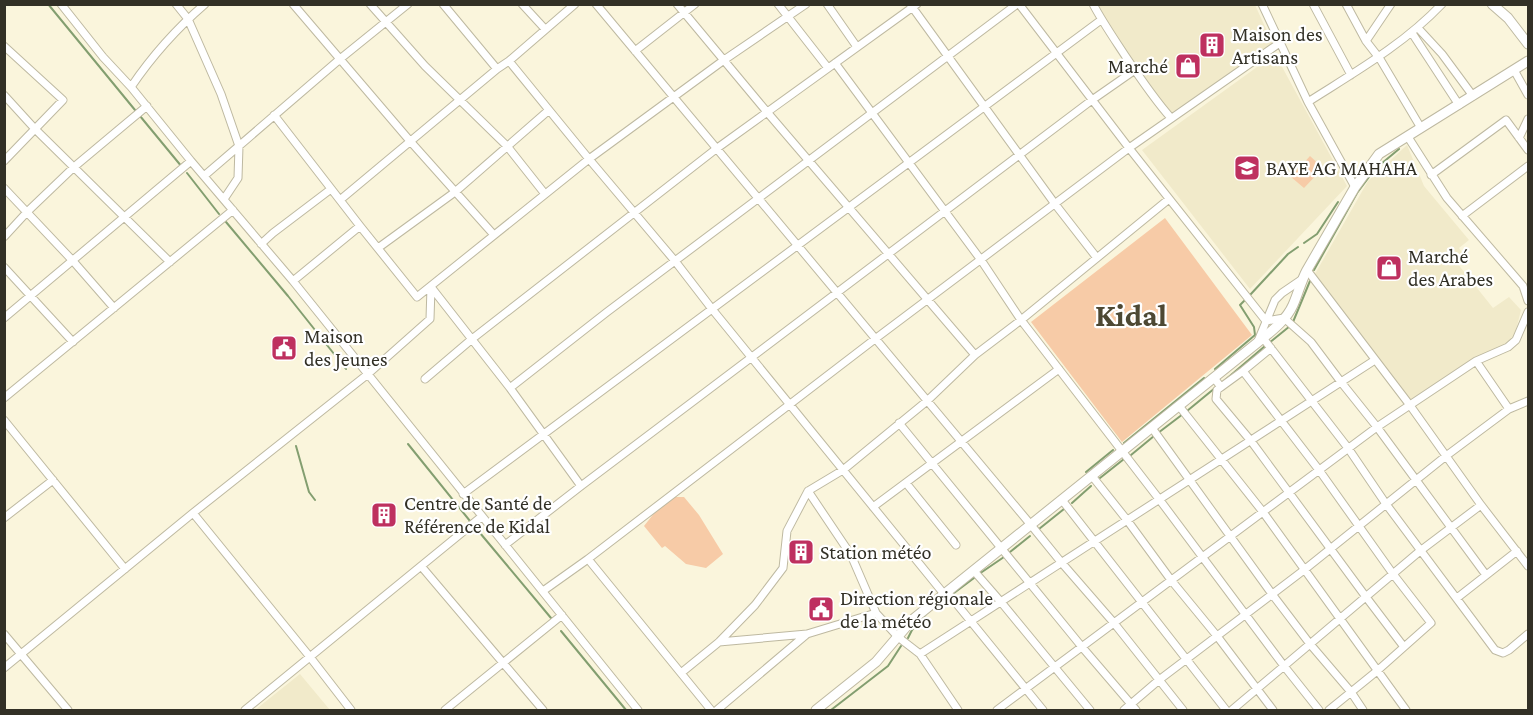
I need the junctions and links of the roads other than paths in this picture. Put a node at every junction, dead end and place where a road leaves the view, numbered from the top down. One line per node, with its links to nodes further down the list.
1 (61, 4): 51 (street)
2 (176, 4): 27 (street)
3 (205, 4): 27 (street)
4 (293, 4): 41 (street)
5 (370, 4): 29 (street)
6 (408, 4): 29 (street)
7 (443, 4): 47 (street)
8 (522, 4): 30 (street)
9 (575, 4): 30 (street)
10 (596, 4): 37 (street)
11 (677, 4): 25 (street)
12 (695, 4): 25 (street)
13 (778, 4): 26 (street)
14 (806, 4): 26 (street)
15 (827, 4): 36 (street)
16 (1018, 4): 38 (street); 39 (street)
17 (1093, 4): 28 (street)
18 (1262, 4): 33 (street)
19 (1313, 4): 50 (street)
20 (1346, 4): 32 (street)
21 (1391, 4): 32 (street)
22 (1442, 4): 31 (street)
23 (1492, 4): 34 (main road)
24 (913, 6): 36 (street); 39 (street)
25 (683, 12): 37 (street); 42 (street)
26 (788, 17): 42 (street); 46 (street)
27 (188, 19): 51 (street); 73 (street)
28 (1101, 20): 38 (street); 48 (street)
29 (385, 22): 41 (street); 56 (street)
30 (545, 29): 43 (street)
31 (1415, 30): 40 (street); 54 (street); 59 (street)
32 (1366, 41): 40 (street)
33 (1281, 42): 58 (street); 66 (street)
34 (1528, 44)
35 (4, 46): 69 (street)
36 (857, 47): 45 (street)
37 (635, 51): 55 (street)
38 (1056, 53): 57 (street); 61 (street)
39 (948, 56): 61 (street); 64 (street)
40 (1378, 57): 50 (street); 68 (street)
41 (340, 59): 65 (street); 72 (street)
42 (724, 60): 55 (street); 63 (street)
43 (509, 61): 47 (street); 62 (street)
44 (1528, 61): 49 (main road)
45 (835, 63): 46 (street); 64 (street)
46 (828, 68): 63 (street)
47 (497, 69): 56 (street)
48 (1135, 70): 57 (street); 66 (street)
49 (1514, 70): 53 (street); 54 (main road)
50 (1351, 75): 58 (street)
51 (131, 87): 60 (street)
52 (4, 95): 69 (street)
53 (1528, 95)
54 (1473, 96): 59 (main road)
55 (673, 98): 76 (street); 79 (street)
56 (460, 100): 72 (street); 74 (street)
57 (1092, 100): 75 (street); 78 (street)
58 (1308, 102): 88 (street)
59 (1459, 105): 68 (main road)
60 (147, 106): 81 (street); 85 (street)
61 (984, 106): 78 (street); 83 (street)
62 (549, 110): 74 (street); 79 (street)
63 (767, 112): 76 (street); 82 (street)
64 (872, 113): 82 (street); 83 (street)
65 (274, 115): 73 (street); 90 (street)
66 (1172, 118): 75 (street)
67 (1528, 120): 71 (street)
68 (1421, 128): 70 (main road)
69 (35, 129): 80 (street); 85 (street)
70 (1408, 136): 86 (street); 88 (main road)
71 (1519, 138): 77 (street); 86 (street)
72 (410, 141): 91 (street); 96 (street)
73 (239, 146): 87 (street); 93 (street)
74 (507, 146): 91 (street); 92 (street)
75 (1129, 148): 95 (street); 97 (street)
76 (716, 149): 94 (street); 102 (street)
77 (1528, 150)
78 (1019, 155): 97 (street); 100 (street)
79 (589, 159): 92 (street); 102 (street)
80 (4, 161)
81 (191, 161): 87 (street); 104 (street)
82 (808, 161): 94 (street); 98 (street)
83 (909, 163): 98 (street); 100 (street)
84 (1528, 166): 103 (street)
85 (74, 167): 101 (street); 104 (street)
86 (1431, 174): 103 (street)
87 (204, 176): 93 (street)
88 (1355, 187): 118 (main road)
89 (4, 188): 101 (street)
90 (331, 189): 96 (street); 108 (street)
91 (455, 192): 106 (street); 110 (street)
92 (545, 194): 106 (street)
93 (224, 199): 99 (street)
94 (758, 199): 109 (street); 115 (street)
95 (1168, 199): 112 (street); 132 (street)
96 (340, 200): 105 (street)
97 (1055, 204): 112 (street); 113 (street)
98 (848, 207): 109 (street); 111 (street)
99 (233, 210): 108 (street); 116 (street)
100 (945, 211): 111 (street); 113 (street)
101 (27, 212): 107 (street); 114 (street)
102 (635, 212): 115 (street); 133 (street)
103 (1462, 216): 125 (street)
104 (123, 218): 114 (street); 116 (street)
105 (360, 226): 110 (street); 120 (street)
106 (494, 235): 121 (street)
107 (4, 237)
108 (261, 244): 120 (street)
109 (797, 246): 122 (street); 127 (street)
110 (378, 248): 121 (street)
111 (888, 254): 122 (street); 124 (street)
112 (1097, 258): 131 (street)
113 (981, 260): 124 (street); 131 (street)
114 (73, 261): 123 (street); 126 (street)
115 (675, 261): 127 (street); 149 (street)
116 (170, 262): 126 (street)
117 (4, 267): 123 (street)
118 (1307, 270): 119 (main road); 140 (street)
119 (1302, 280): 130 (main road); 132 (street)
120 (293, 282): 144 (street)
121 (431, 286): 133 (street); 144 (street)
122 (837, 293): 134 (street); 139 (street)
123 (31, 296): 129 (street); 136 (street)
124 (927, 300): 134 (street); 138 (street)
125 (1528, 300)
126 (114, 308): 136 (street)
127 (712, 309): 139 (street); 163 (street)
128 (1528, 312): 141 (street)
129 (4, 318)
130 (1284, 318): 132 (street); 135 (main road); 147 (street)
131 (1021, 320): 138 (street); 142 (street)
132 (1266, 321): 135 (street)
133 (472, 339): 146 (street); 149 (street)
134 (875, 339): 151 (street); 154 (street)
135 (1260, 341): 137 (street); 145 (main road)
136 (73, 342): 150 (street)
137 (1271, 348): 143 (street); 153 (street)
138 (975, 355): 151 (street)
139 (752, 358): 154 (street); 178 (street)
140 (1375, 360): 147 (street); 155 (street)
141 (1476, 361): 155 (street); 157 (street)
142 (1059, 369): 165 (street); 167 (street)
143 (1243, 371): 148 (street); 159 (street)
144 (368, 374): 181 (street); 188 (street)
145 (1214, 378): 148 (street); 156 (main road)
146 (425, 379)
147 (1341, 382): 153 (street); 161 (street)
148 (1221, 387): 164 (street)
149 (510, 388): 163 (street)
150 (4, 398)
151 (927, 401): 160 (street); 165 (street)
152 (1528, 401): 157 (street)
153 (1312, 402): 159 (street); 166 (street)
154 (790, 405): 171 (street); 204 (street)
155 (1410, 405): 161 (street); 168 (street)
156 (1179, 406): 162 (main road); 169 (street)
157 (1509, 409): 168 (street)
158 (4, 420): 174 (street)
159 (1280, 421): 164 (street); 172 (street)
160 (900, 423): 170 (street); 171 (street)
161 (1377, 427): 166 (street); 176 (street)
162 (1152, 428): 167 (main road); 175 (street)
163 (543, 434): 178 (street); 181 (street)
164 (1251, 441): 169 (street); 180 (street)
165 (961, 442): 170 (street); 192 (street)
166 (1348, 448): 172 (street); 184 (street)
167 (1123, 451): 173 (main road); 182 (street)
168 (1446, 456): 176 (street); 185 (street)
169 (1221, 460): 175 (street); 187 (street)
170 (932, 463): 177 (street); 199 (street)
171 (843, 470): 179 (street); 186 (street)
172 (1319, 470): 180 (street); 193 (street)
173 (1092, 476): 183 (main road); 191 (street)
174 (53, 480): 190 (street); 208 (street)
175 (1189, 480): 182 (street); 195 (street)
176 (1415, 480): 184 (street); 194 (street)
177 (906, 483): 186 (street); 198 (street)
178 (581, 486): 197 (street)
179 (808, 491): 222 (street); 233 (street)
180 (1288, 493): 187 (street); 200 (street)
181 (464, 494): 189 (street)
182 (1160, 499): 191 (street); 203 (street)
183 (1062, 500): 192 (main road); 196 (street)
184 (1386, 504): 193 (street); 201 (street)
185 (1481, 505): 194 (street); 202 (street)
186 (873, 507): 216 (street)
187 (1263, 512): 195 (street); 209 (street)
188 (193, 513): 208 (street); 239 (street)
189 (481, 517): 197 (street); 206 (street)
190 (4, 518)
191 (1127, 520): 196 (street); 213 (street)
192 (1031, 525): 199 (main road); 205 (street)
193 (1359, 526): 200 (street); 211 (street)
194 (1451, 528): 201 (street); 212 (street)
195 (1231, 536): 203 (street); 217 (street)
196 (1094, 541): 205 (street); 221 (street)
197 (505, 545): 215 (street)
198 (956, 545)
199 (1002, 548): 210 (main road); 214 (street)
200 (1330, 549): 209 (street); 218 (street)
201 (1420, 550): 211 (street); 219 (street)
202 (1517, 551): 207 (street); 212 (street)
203 (1203, 557): 213 (street); 223 (street)
204 (588, 559): 215 (street); 246 (street)
205 (1061, 562): 214 (street); 227 (street)
206 (421, 566): 239 (street); 241 (street)
207 (1528, 566)
208 (125, 569): 237 (street)
209 (1304, 570): 217 (street); 225 (street)
210 (974, 571): 216 (main road); 220 (street)
211 (1393, 574): 218 (street); 236 (street)
212 (1486, 575): 219 (street)
213 (1172, 580): 221 (street); 231 (street)
214 (1030, 582): 220 (street); 235 (street)
215 (543, 591): 224 (street)
216 (945, 593): 226 (street); 232 (main road)
217 (1272, 594): 223 (street); 234 (street)
218 (1366, 597): 225 (street); 236 (street)
219 (1457, 598): 230 (street)
220 (1001, 602): 226 (street); 243 (street)
221 (1142, 602): 227 (street); 240 (street)
222 (876, 613): 229 (street); 232 (street)
223 (1246, 613): 231 (street); 242 (street)
224 (562, 615): 241 (street); 257 (street)
225 (1340, 619): 234 (street); 245 (street)
226 (971, 621): 238 (street); 248 (street)
227 (1114, 623): 235 (street); 247 (street)
228 (4, 634): 237 (street)
229 (807, 634): 233 (street); 259 (street)
230 (1528, 634)
231 (1217, 636): 240 (street); 249 (street)
232 (898, 637): 238 (street); 260 (main road)
233 (718, 642): 246 (street)
234 (1310, 644): 242 (street); 250 (street)
235 (1082, 647): 243 (street); 251 (street)
236 (1404, 647): 245 (street)
237 (21, 654): 244 (street); 253 (street)
238 (920, 654): 261 (street)
239 (310, 657): 254 (street); 255 (street)
240 (1186, 659): 247 (street); 267 (street)
241 (503, 663): 252 (street); 256 (street)
242 (1284, 666): 249 (street); 270 (street)
243 (1055, 667): 248 (street); 264 (street)
244 (4, 668)
245 (1377, 671): 250 (street); 273 (street)
246 (681, 673): 258 (street)
247 (1159, 680): 251 (street); 266 (street)
248 (1025, 689): 262 (street); 263 (street)
249 (1257, 689): 268 (street); 269 (street)
250 (1351, 692): 271 (street); 272 (street)
251 (1134, 708): 265 (street)
252 (541, 710)
253 (68, 711)
254 (245, 711)
255 (351, 711)
256 (445, 711)
257 (638, 711)
258 (711, 711)
259 (717, 711)
260 (816, 711)
261 (958, 711)
262 (997, 711)
263 (1043, 711)
264 (1090, 711)
265 (1124, 711)
266 (1183, 711)
267 (1226, 711)
268 (1232, 711)
269 (1273, 711)
270 (1319, 711)
271 (1329, 711)
272 (1363, 711)
273 (1406, 711)

